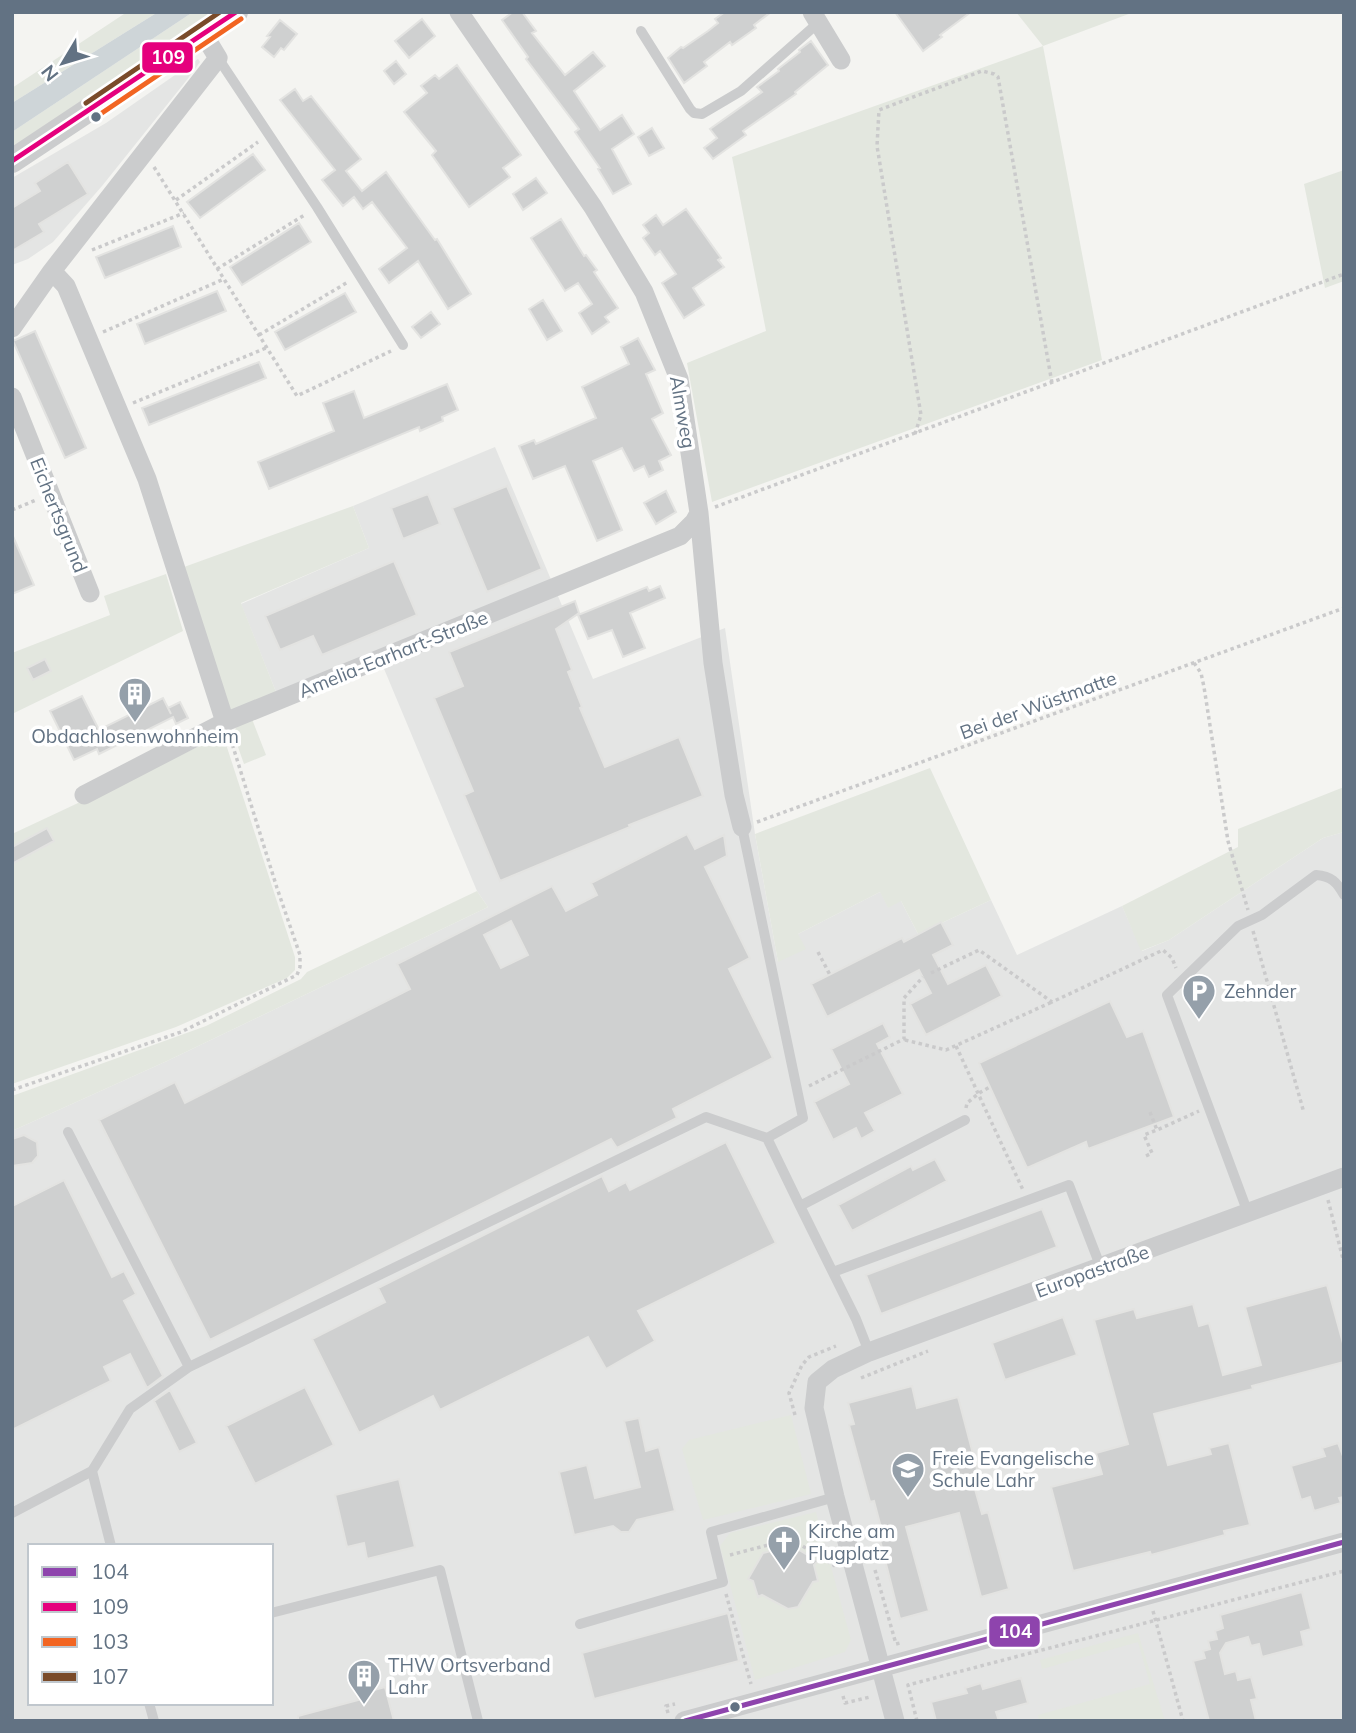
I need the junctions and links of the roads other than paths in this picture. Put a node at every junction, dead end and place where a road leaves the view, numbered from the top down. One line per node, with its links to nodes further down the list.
1 (236, 12): 5 (street)
2 (459, 12): 13 (street, Almweg)
3 (815, 18): 4 (lane); 7 (street)
4 (641, 31)
5 (204, 35): 6 (street); 8 (street)
6 (218, 58): 9 (street); 11 (lane)
7 (841, 60)
8 (12, 161)
9 (52, 271): 10 (street); 15 (street)
10 (12, 328)
11 (403, 345)
12 (12, 397): 14 (street, Eichertsgrund)
13 (699, 513): 15 (street, Amelia-Earhart-Straße); 17 (street, Almweg)
14 (90, 593)
15 (225, 722): 16 (street, Amelia-Earhart-Straße)
16 (84, 795)
17 (742, 827): 21 (lane)
18 (1344, 895): 24 (lane)
19 (965, 1120): 23 (lane)
20 (68, 1132): 28 (lane)
21 (767, 1138): 23 (lane); 28 (lane)
22 (1344, 1177): 24 (street, Europastraße)
23 (800, 1206): 26 (lane)
24 (1248, 1213): 25 (street, Europastraße)
25 (1101, 1268): 26 (lane); 27 (street, Europastraße)
26 (833, 1272): 27 (lane)
27 (866, 1344): 30 (street, Europastraße)
28 (189, 1367): 29 (lane)
29 (92, 1471): 31 (lane); 33 (lane)
30 (835, 1497): 35 (lane); 36 (street, Europastraße)
31 (12, 1513)
32 (1344, 1542): 36 (street)
33 (110, 1544)
34 (273, 1612): 37 (lane)
35 (580, 1624)
36 (881, 1668): 38 (street); 39 (street, Europastraße)
37 (478, 1721)
38 (684, 1721)
39 (894, 1721)

